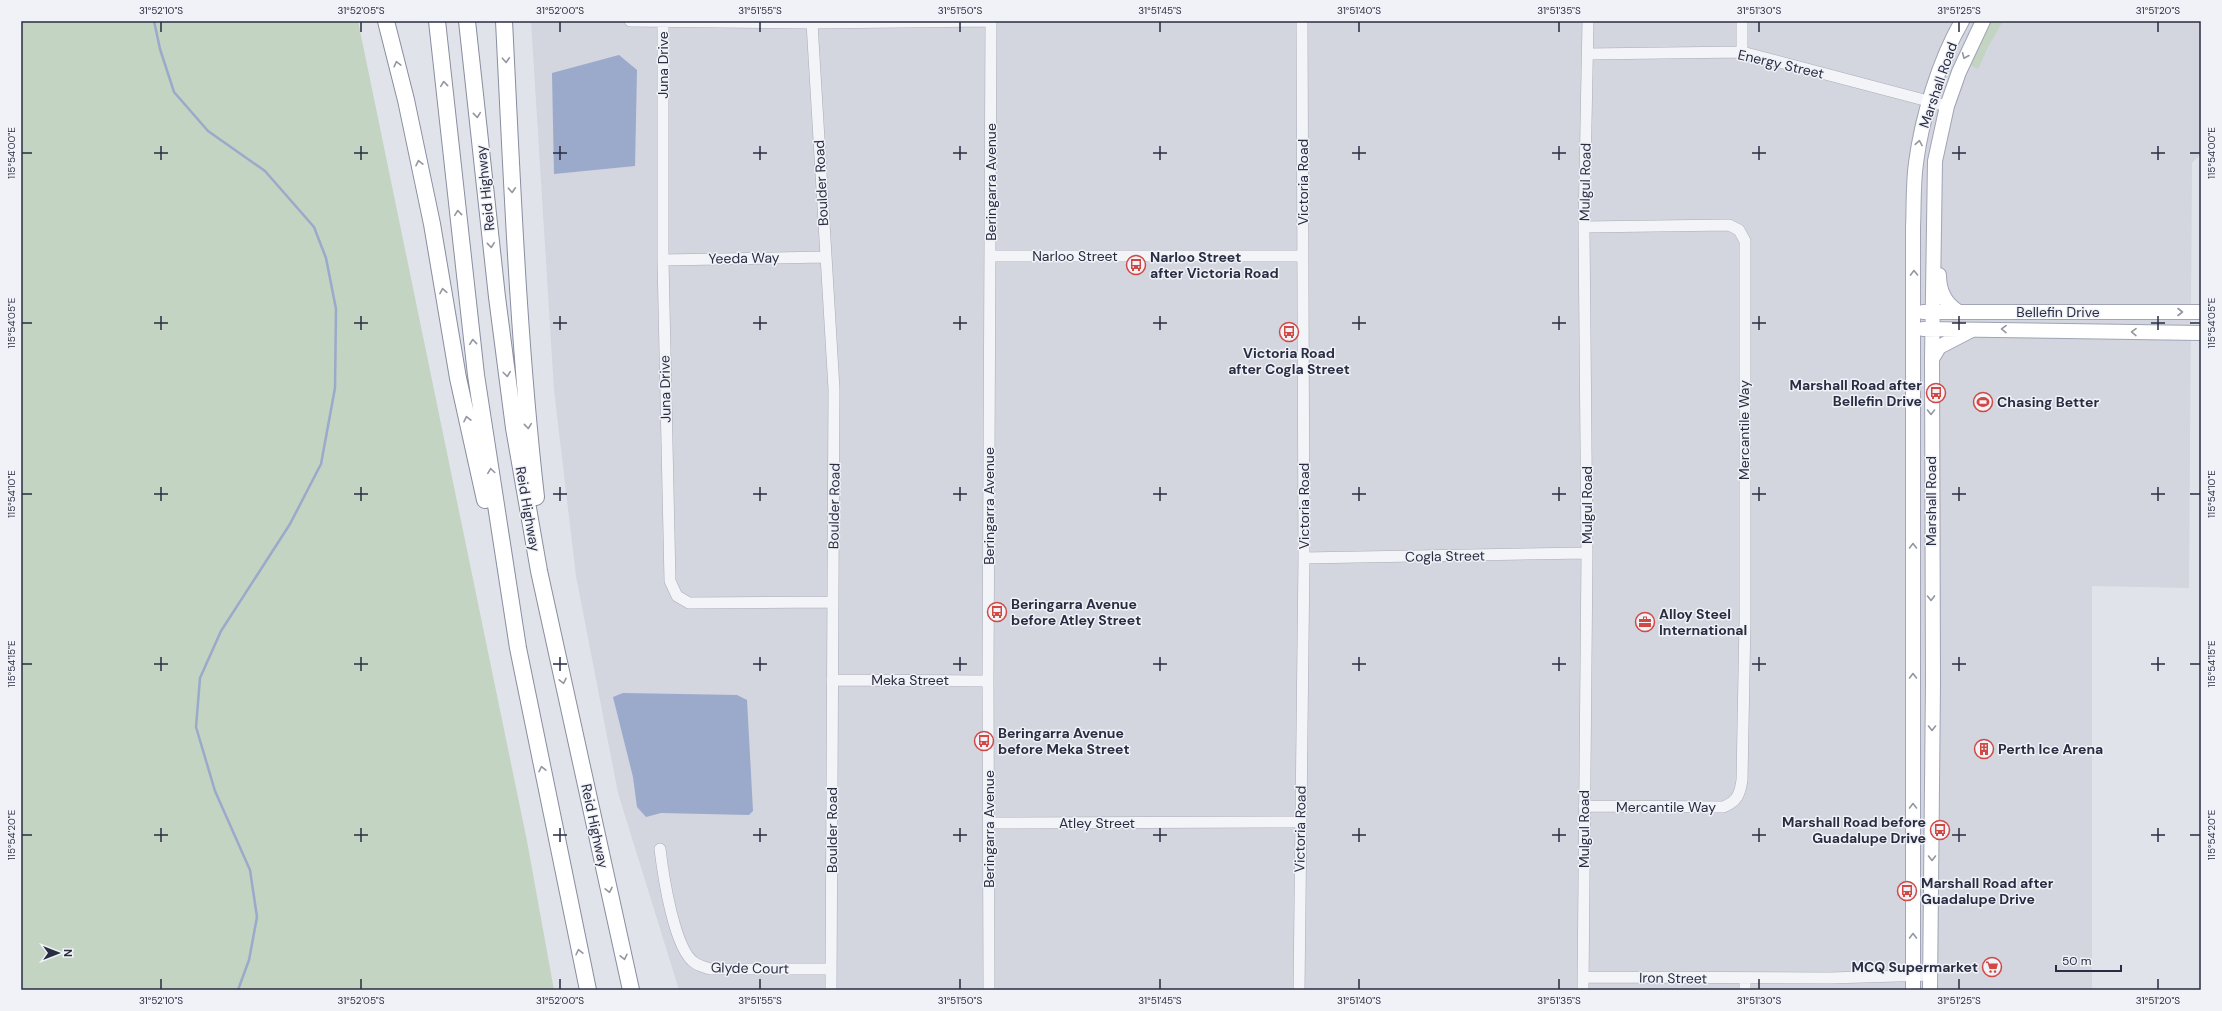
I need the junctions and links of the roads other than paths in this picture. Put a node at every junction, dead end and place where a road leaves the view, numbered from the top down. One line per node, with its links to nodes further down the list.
1 (386, 21): 37 (highway, one-way to 1)
2 (437, 21): 37 (highway, Reid Highway, one-way to 2)
3 (467, 21): 36 (highway, Reid Highway, one-way to 36)
4 (504, 21): 36 (highway, one-way to 36)
5 (630, 21): 12 (street)
6 (991, 21): 13 (street); 20 (street, Beringarra Avenue)
7 (1302, 21): 21 (street, Victoria Road)
8 (1588, 21): 15 (street, Mulgul Road)
9 (1742, 21): 14 (street)
10 (1962, 21): 16 (main road, Marshall Road)
11 (1983, 21): 17 (main road, Marshall Road, one-way to 17)
12 (663, 22): 13 (street); 23 (street, Juna Drive)
13 (812, 23): 22 (street, Boulder Road)
14 (1742, 52): 15 (street, Energy Street); 16 (street, Energy Street)
15 (1588, 54): 19 (street, Mulgul Road)
16 (1930, 102): 17 (street, Energy Street); 24 (main road, Marshall Road, one-way to 16)
17 (1947, 106): 18 (main road, Marshall Road)
18 (1934, 189): 25 (main road, Marshall Road); 26 (main road)
19 (1584, 227): 33 (street, Mulgul Road); 40 (street, Mercantile Way)
20 (991, 256): 21 (street, Narloo Street); 39 (street, Beringarra Avenue)
21 (1303, 256): 34 (street, Victoria Road)
22 (825, 257): 23 (street, Yeeda Way); 35 (street, Boulder Road)
23 (663, 260): 35 (street, Juna Drive)
24 (1914, 312): 25 (main road, Bellefin Drive); 28 (main road, Marshall Road)
25 (1933, 312): 26 (main road, Bellefin Drive); 29 (main road, Marshall Road)
26 (1959, 312): 27 (main road, Bellefin Drive, one-way to 27)
27 (2201, 312)
28 (1915, 329): 29 (main road, Bellefin Drive); 45 (main road, Marshall Road, one-way to 28)
29 (1933, 329): 30 (main road, Bellefin Drive); 32 (main road, Marshall Road)
30 (1975, 329): 31 (main road, Bellefin Drive, one-way to 30); 32 (main road)
31 (2201, 333)
32 (1932, 359): 46 (main road, Marshall Road, one-way to 46)
33 (1586, 553): 34 (street, Cogla Street); 40 (street, Mulgul Road)
34 (1304, 558): 41 (street, Victoria Road)
35 (832, 602): 38 (street, Boulder Road)
36 (552, 630): 50 (highway, Reid Highway, one-way to 50)
37 (518, 648): 49 (highway, Reid Highway, one-way to 37)
38 (832, 680): 39 (street, Meka Street); 44 (street, Boulder Road)
39 (988, 681): 42 (street, Beringarra Avenue)
40 (1584, 806): 47 (street, Mulgul Road)
41 (1300, 822): 42 (street, Atley Street); 53 (street, Victoria Road)
42 (989, 823): 52 (street, Beringarra Avenue)
43 (660, 849): 44 (street, Glyde Court)
44 (832, 969): 51 (street, Boulder Road)
45 (1913, 975): 46 (street, Iron Street); 48 (street, Iron Street); 55 (main road, Marshall Road)
46 (1931, 975): 56 (main road, Marshall Road)
47 (1583, 977): 48 (street, Iron Street); 54 (street, Mulgul Road)
48 (1745, 984)
49 (588, 990)
50 (631, 990)
51 (831, 990)
52 (990, 990)
53 (1299, 990)
54 (1583, 990)
55 (1913, 990)
56 (1930, 990)

